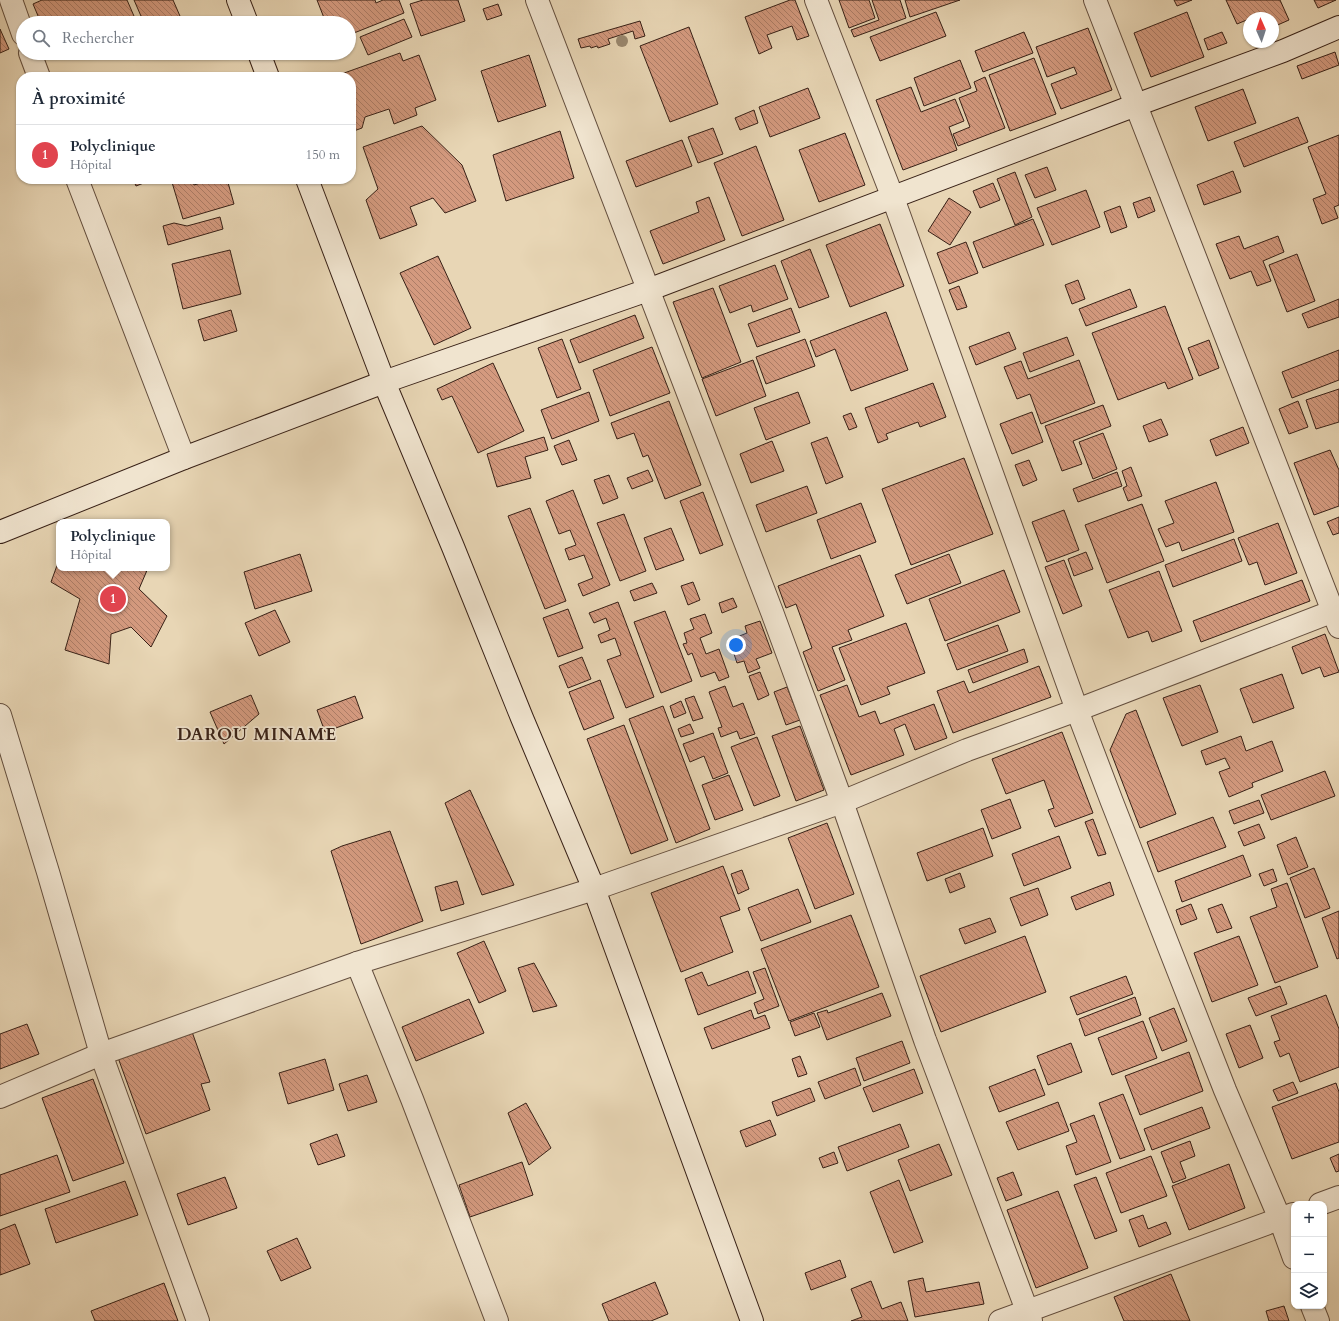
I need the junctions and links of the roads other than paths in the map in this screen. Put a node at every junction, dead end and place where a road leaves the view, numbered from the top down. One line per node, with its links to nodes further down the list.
1 (11, 0): 6 (street)
2 (238, 0): 7 (street)
3 (537, 0): 17 (street)
4 (816, 0): 16 (street)
5 (1095, 0): 13 (street)
6 (17, 16)
7 (244, 16)
8 (1339, 27): 13 (street)
9 (33, 60): 11 (street)
10 (262, 60): 12 (street)
11 (37, 72)
12 (266, 72)
13 (1136, 105): 16 (street); 21 (street)
14 (79, 184): 19 (street)
15 (309, 184): 18 (street)
16 (894, 198): 17 (street); 22 (street)
17 (648, 290): 18 (street); 24 (street)
18 (384, 382): 19 (street); 25 (street)
19 (184, 458): 20 (street)
20 (0, 532)
21 (1337, 616): 22 (street)
22 (1077, 710): 24 (street); 31 (street)
23 (0, 715): 27 (street)
24 (842, 802): 25 (street); 34 (street)
25 (594, 889): 26 (street); 37 (street)
26 (357, 963): 27 (street); 36 (street)
27 (100, 1054): 28 (street); 35 (street)
28 (0, 1097)
29 (1339, 1197): 30 (street)
30 (1327, 1201)
31 (1287, 1217): 32 (street); 34 (street)
32 (1291, 1240)
33 (1313, 1309): 39 (street)
34 (1029, 1316): 38 (street)
35 (198, 1321)
36 (497, 1321)
37 (752, 1321)
38 (1000, 1321)
39 (1318, 1321)

